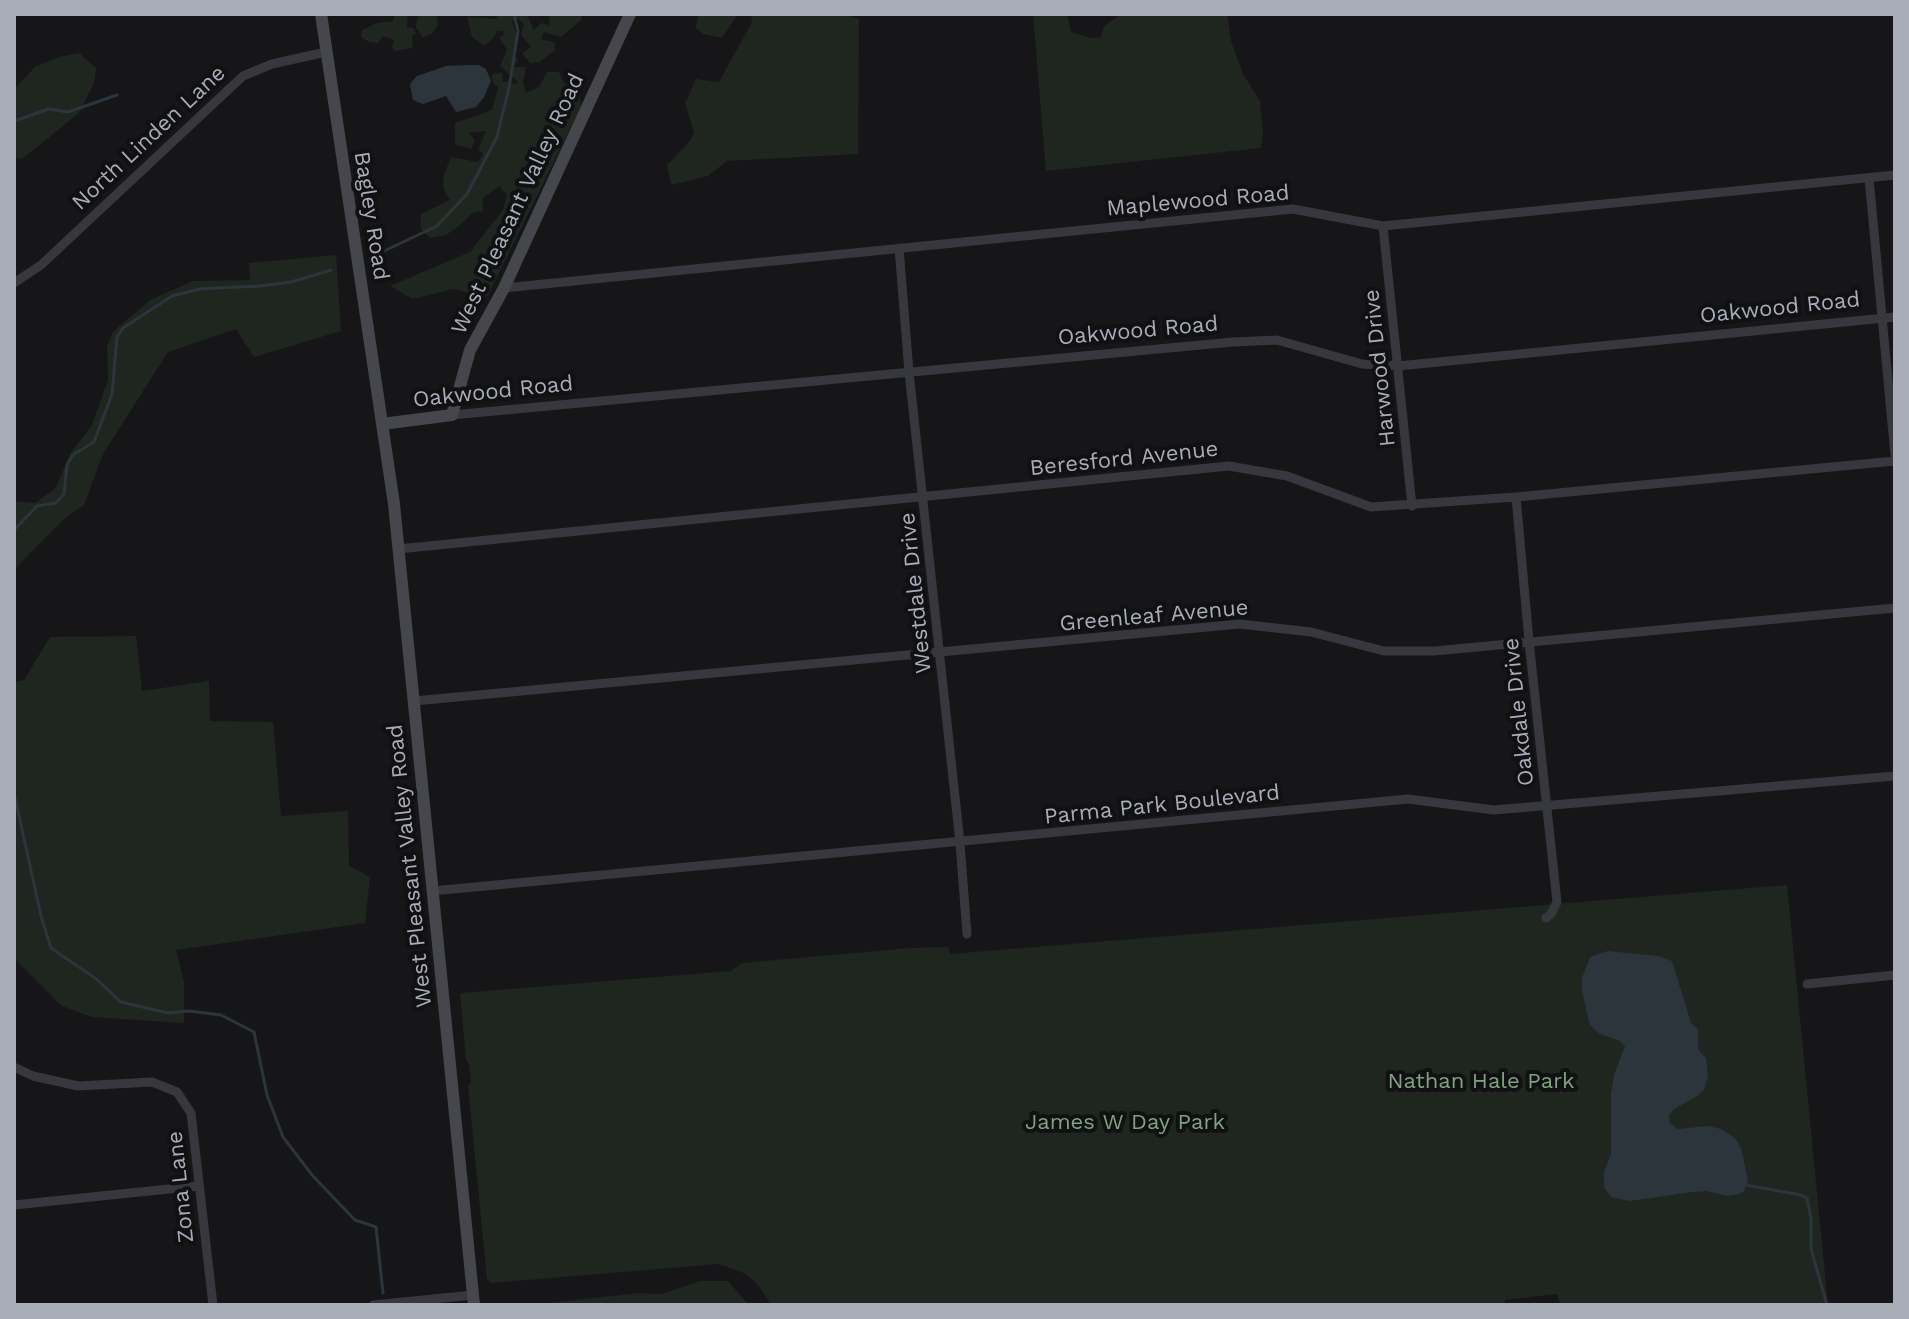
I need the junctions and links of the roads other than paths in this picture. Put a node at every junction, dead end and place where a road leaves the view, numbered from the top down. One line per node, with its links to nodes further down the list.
1 (321, 14): 3 (main road, Bagley Road)
2 (630, 14): 9 (main road, West Pleasant Valley Road)
3 (326, 52): 8 (street, North Linden Lane); 15 (main road, Bagley Road)
4 (1895, 175): 5 (street, Maplewood Road)
5 (1869, 178): 6 (street, Maplewood Road); 11 (street)
6 (1383, 226): 7 (street, Maplewood Road); 12 (street, Harwood Drive)
7 (899, 248): 9 (street, Maplewood Road); 13 (street, Westdale Drive)
8 (14, 283)
9 (504, 288): 14 (main road, West Pleasant Valley Road)
10 (1895, 317): 11 (street, Oakwood Road)
11 (1881, 318): 12 (street, Oakwood Road); 16 (street)
12 (1398, 366): 13 (street, Oakwood Road); 19 (street, Harwood Drive)
13 (909, 372): 14 (street, Oakwood Road); 18 (street, Westdale Drive)
14 (452, 415): 15 (main road, Oakwood Road)
15 (382, 424): 20 (main road, West Pleasant Valley Road)
16 (1895, 458): 17 (street, Beresford Avenue)
17 (1516, 497): 19 (street, Beresford Avenue); 22 (street, Oakdale Drive)
18 (924, 498): 19 (street, Beresford Avenue); 20 (street, Beresford Avenue); 23 (street, Westdale Drive)
19 (1412, 506)
20 (398, 549): 24 (main road, West Pleasant Valley Road)
21 (1895, 608): 22 (street, Greenleaf Avenue)
22 (1529, 641): 23 (street, Greenleaf Avenue); 26 (street, Oakdale Drive)
23 (940, 653): 24 (street, Greenleaf Avenue); 27 (street, Westdale Drive)
24 (414, 701): 28 (main road, West Pleasant Valley Road)
25 (1895, 776): 26 (street, Parma Park Boulevard)
26 (1548, 807): 27 (street, Parma Park Boulevard); 29 (street, Oakdale Drive)
27 (960, 843): 28 (street, Parma Park Boulevard); 30 (street, Westdale Drive)
28 (432, 891): 36 (main road, West Pleasant Valley Road)
29 (1546, 918)
30 (967, 934)
31 (1895, 975): 32 (street)
32 (1807, 984)
33 (14, 1067): 34 (street, Zona Lane)
34 (198, 1186): 35 (street); 37 (street, Zona Lane)
35 (14, 1205)
36 (473, 1300): 38 (street)
37 (213, 1305)
38 (373, 1305)

